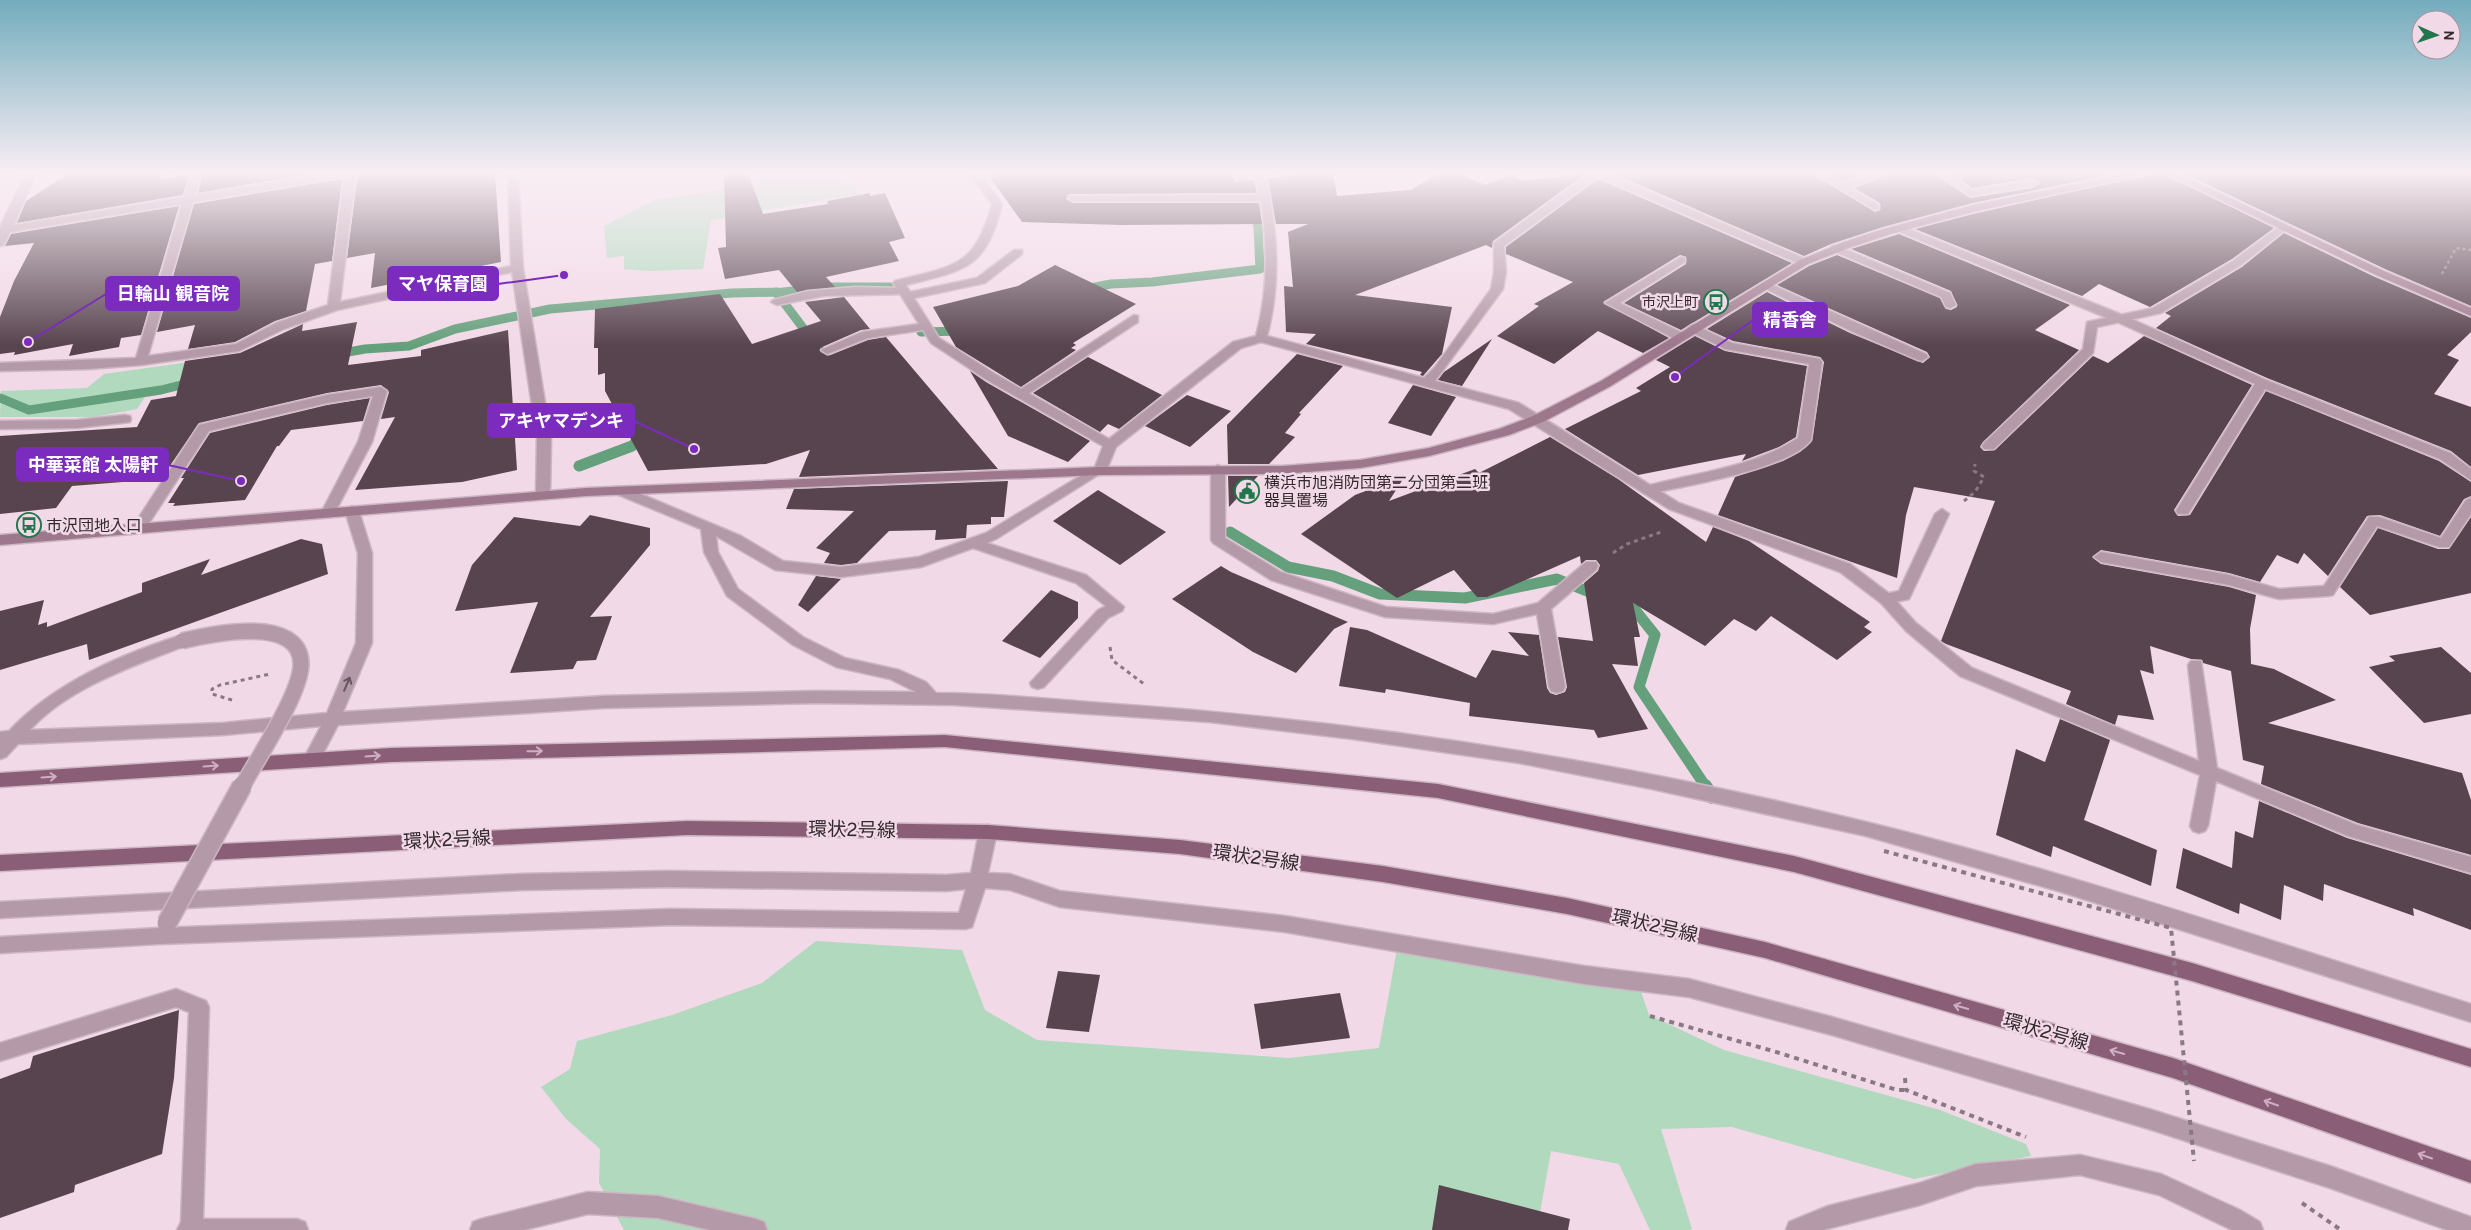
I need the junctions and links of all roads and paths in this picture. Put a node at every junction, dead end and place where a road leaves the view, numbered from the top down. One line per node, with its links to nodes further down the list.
1 (3, 230): 13 (street)
2 (179, 230): 35 (street)
3 (344, 230): 25 (street)
4 (515, 230): 19 (street)
5 (989, 230): 22 (street)
6 (1269, 230): 32 (street)
7 (1518, 230): 37 (street)
8 (1730, 230): 18 (street)
9 (1891, 230): 14 (street)
10 (1905, 230): 28 (street)
11 (2278, 230): 28 (street)
12 (2286, 230): 21 (street)
13 (0, 243)
14 (1835, 248): 18 (street); 24 (street)
15 (2471, 250): 21 (path)
16 (1018, 252): 22 (street)
17 (1681, 260): 31 (street)
18 (1804, 262): 20 (street)
19 (517, 268): 25 (street); 50 (street)
20 (1766, 285): 30 (street); 34 (street)
21 (2418, 290): 26 (street)
22 (905, 293): 23 (street); 29 (street)
23 (782, 300)
24 (1950, 305)
25 (334, 307): 35 (street)
26 (2471, 312)
27 (1134, 319): 39 (street)
28 (2121, 319): 38 (street); 44 (street)
29 (926, 326): 33 (street); 39 (street)
30 (1692, 328): 31 (street); 49 (street)
31 (1681, 337): 41 (street)
32 (1261, 338): 37 (street); 43 (street)
33 (827, 350)
34 (1922, 357)
35 (141, 361): 36 (street)
36 (0, 367)
37 (1426, 383): 41 (street)
38 (2262, 383): 47 (street); 53 (street)
39 (1021, 393): 43 (street)
40 (125, 419): 42 (street)
41 (1538, 419): 45 (street); 49 (street)
42 (0, 425)
43 (1110, 445): 46 (street)
44 (1988, 446): 55 (path)
45 (1218, 469): 46 (street); 64 (street)
46 (1097, 471): 48 (street); 60 (street)
47 (2471, 476)
48 (619, 490): 50 (street); 57 (street)
49 (1648, 490): 56 (street)
50 (543, 495): 52 (street)
51 (2471, 503): 61 (street)
52 (352, 511): 54 (street); 73 (street, one-way to 52)
53 (2183, 511)
54 (328, 513): 58 (street); 58 (street)
55 (1942, 514): 63 (street)
56 (1702, 517): 62 (path); 63 (street)
57 (708, 526): 60 (street); 72 (street)
58 (139, 528): 59 (street)
59 (0, 540)
60 (972, 542): 65 (street)
61 (2101, 557)
62 (1591, 566): 64 (street)
63 (1886, 599): 77 (street)
64 (1543, 607): 70 (street)
65 (1103, 614): 68 (street); 69 (path)
66 (2196, 665): 77 (street)
67 (271, 673): 71 (path)
68 (1038, 683)
69 (1147, 686)
70 (1557, 687)
71 (232, 699)
72 (932, 699): 73 (street); 89 (street)
73 (332, 719): 74 (street); 76 (street)
74 (6, 738): 75 (street); 86 (street, bridge)
75 (0, 752)
76 (311, 760): 78 (main road, one-way to 76); 91 (main road, one-way to 91)
77 (2209, 772): 79 (street); 83 (street)
78 (0, 780)
79 (2199, 826)
80 (988, 832): 82 (main road, 環状2号線); 84 (street); 94 (main road, 環状2号線, one-way to 80)
81 (1884, 851): 93 (path, bridge)
82 (0, 863)
83 (2471, 865)
84 (978, 880): 85 (street); 86 (street); 88 (street)
85 (0, 910)
86 (163, 930): 87 (street)
87 (0, 945)
88 (1653, 984): 92 (path); 96 (street)
89 (2471, 1014)
90 (0, 1052): 97 (street)
91 (2471, 1058)
92 (1906, 1090)
93 (2194, 1161)
94 (2471, 1172)
95 (2300, 1201): 103 (path)
96 (2471, 1228)
97 (190, 1229): 98 (street)
98 (297, 1230)
99 (481, 1230): 100 (street)
100 (756, 1230)
101 (1796, 1230): 102 (street)
102 (2252, 1230)
103 (2341, 1230)

